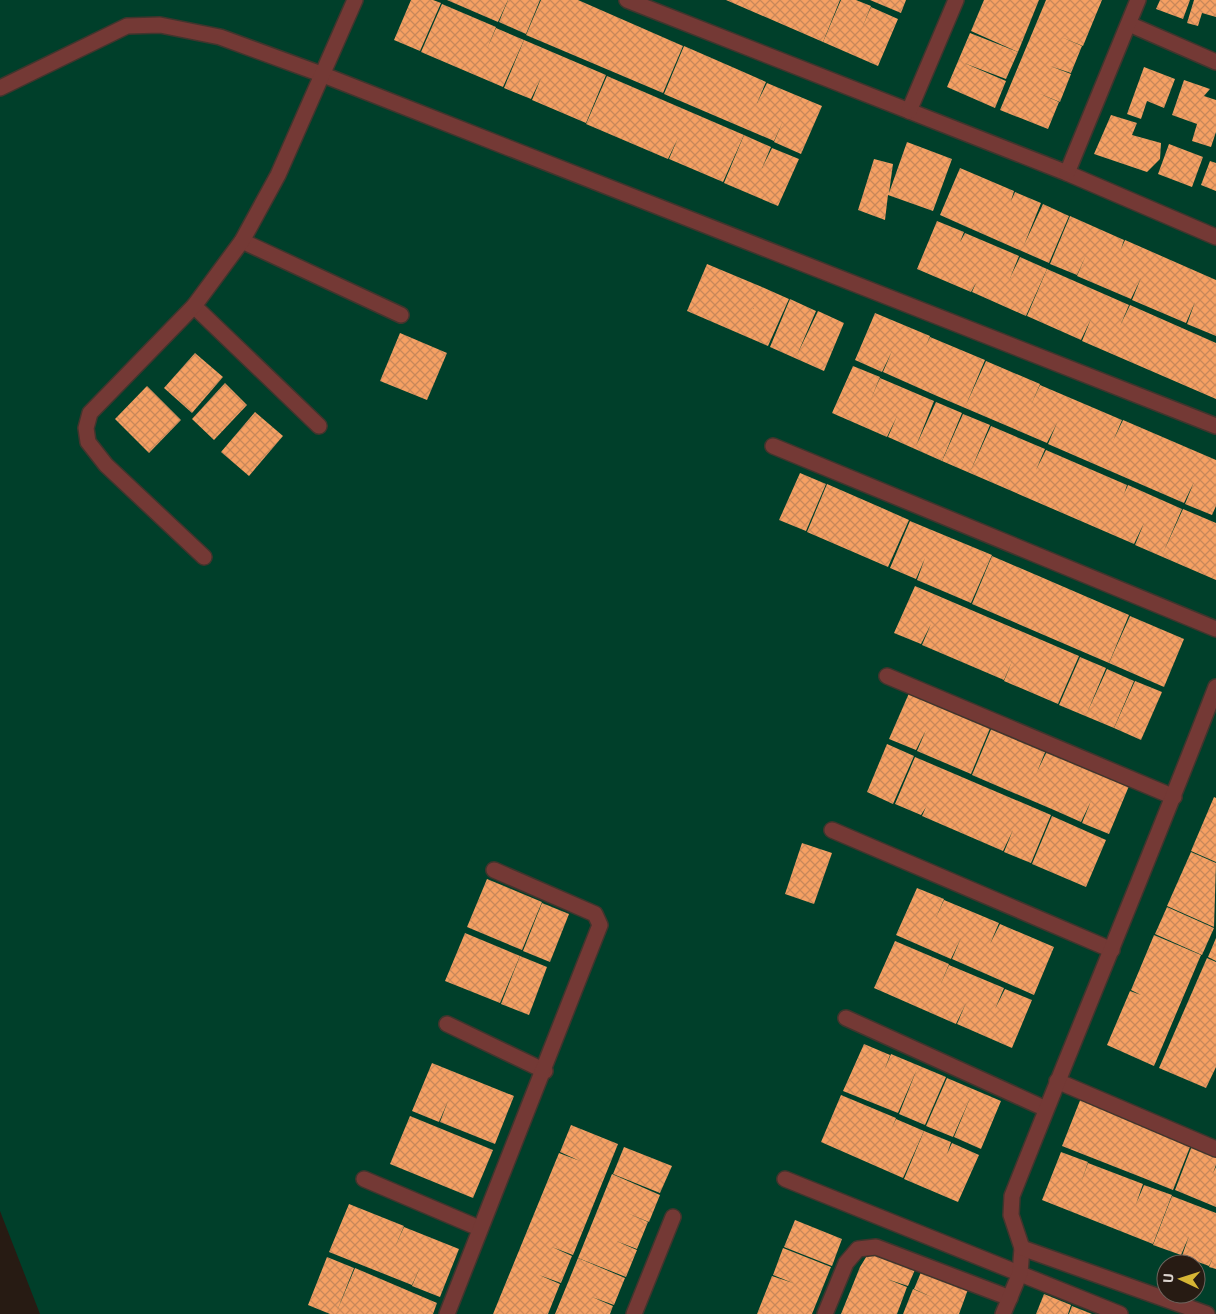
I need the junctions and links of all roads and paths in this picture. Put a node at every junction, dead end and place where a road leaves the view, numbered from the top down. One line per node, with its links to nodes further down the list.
1 (355, 0): 7 (street)
2 (627, 0): 9 (street)
3 (956, 0): 9 (street)
4 (1138, 0): 5 (street)
5 (1129, 24): 6 (street); 10 (street)
6 (1216, 62)
7 (321, 74): 8 (street); 12 (street); 16 (street)
8 (0, 88)
9 (909, 111): 10 (street)
10 (1067, 174): 11 (street)
11 (1216, 237)
12 (242, 242): 13 (street); 14 (street)
13 (194, 306): 15 (street); 18 (street)
14 (401, 315)
15 (319, 426)
16 (1216, 426)
17 (773, 446): 19 (street)
18 (204, 557)
19 (1216, 628)
20 (887, 676): 22 (street)
21 (1216, 687): 22 (street)
22 (1174, 797): 25 (street)
23 (832, 830): 25 (street)
24 (494, 870): 28 (street)
25 (1112, 950): 29 (street)
26 (846, 1018): 30 (street)
27 (447, 1024): 28 (street)
28 (545, 1071): 35 (street)
29 (1057, 1081): 30 (street); 31 (street)
30 (1046, 1109): 36 (street)
31 (1216, 1149)
32 (364, 1179): 35 (street)
33 (785, 1179): 37 (street)
34 (673, 1217): 40 (street)
35 (479, 1228): 39 (street)
36 (1022, 1248): 37 (street); 44 (street)
37 (1020, 1274): 38 (street); 43 (street)
38 (1010, 1298): 41 (street); 42 (street)
39 (447, 1314)
40 (634, 1314)
41 (825, 1314)
42 (1003, 1314)
43 (1120, 1314)
44 (1207, 1314)

